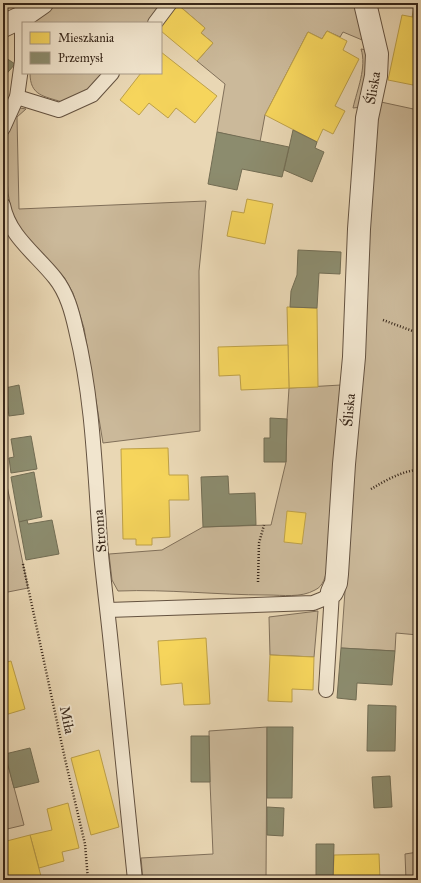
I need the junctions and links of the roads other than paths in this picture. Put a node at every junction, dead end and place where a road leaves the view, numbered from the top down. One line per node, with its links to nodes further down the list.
1 (42, 3): 4 (street)
2 (170, 3): 5 (lane)
3 (365, 3): 12 (street, Śliska)
4 (22, 17): 6 (street); 8 (lane)
5 (156, 22)
6 (3, 26)
7 (111, 74): 8 (lane)
8 (17, 96): 9 (lane); 10 (lane)
9 (3, 101)
10 (3, 128)
11 (3, 205): 13 (lane, Stroma)
12 (332, 592): 13 (lane); 14 (lane)
13 (108, 610): 15 (lane, Stroma)
14 (326, 690)
15 (135, 880)

